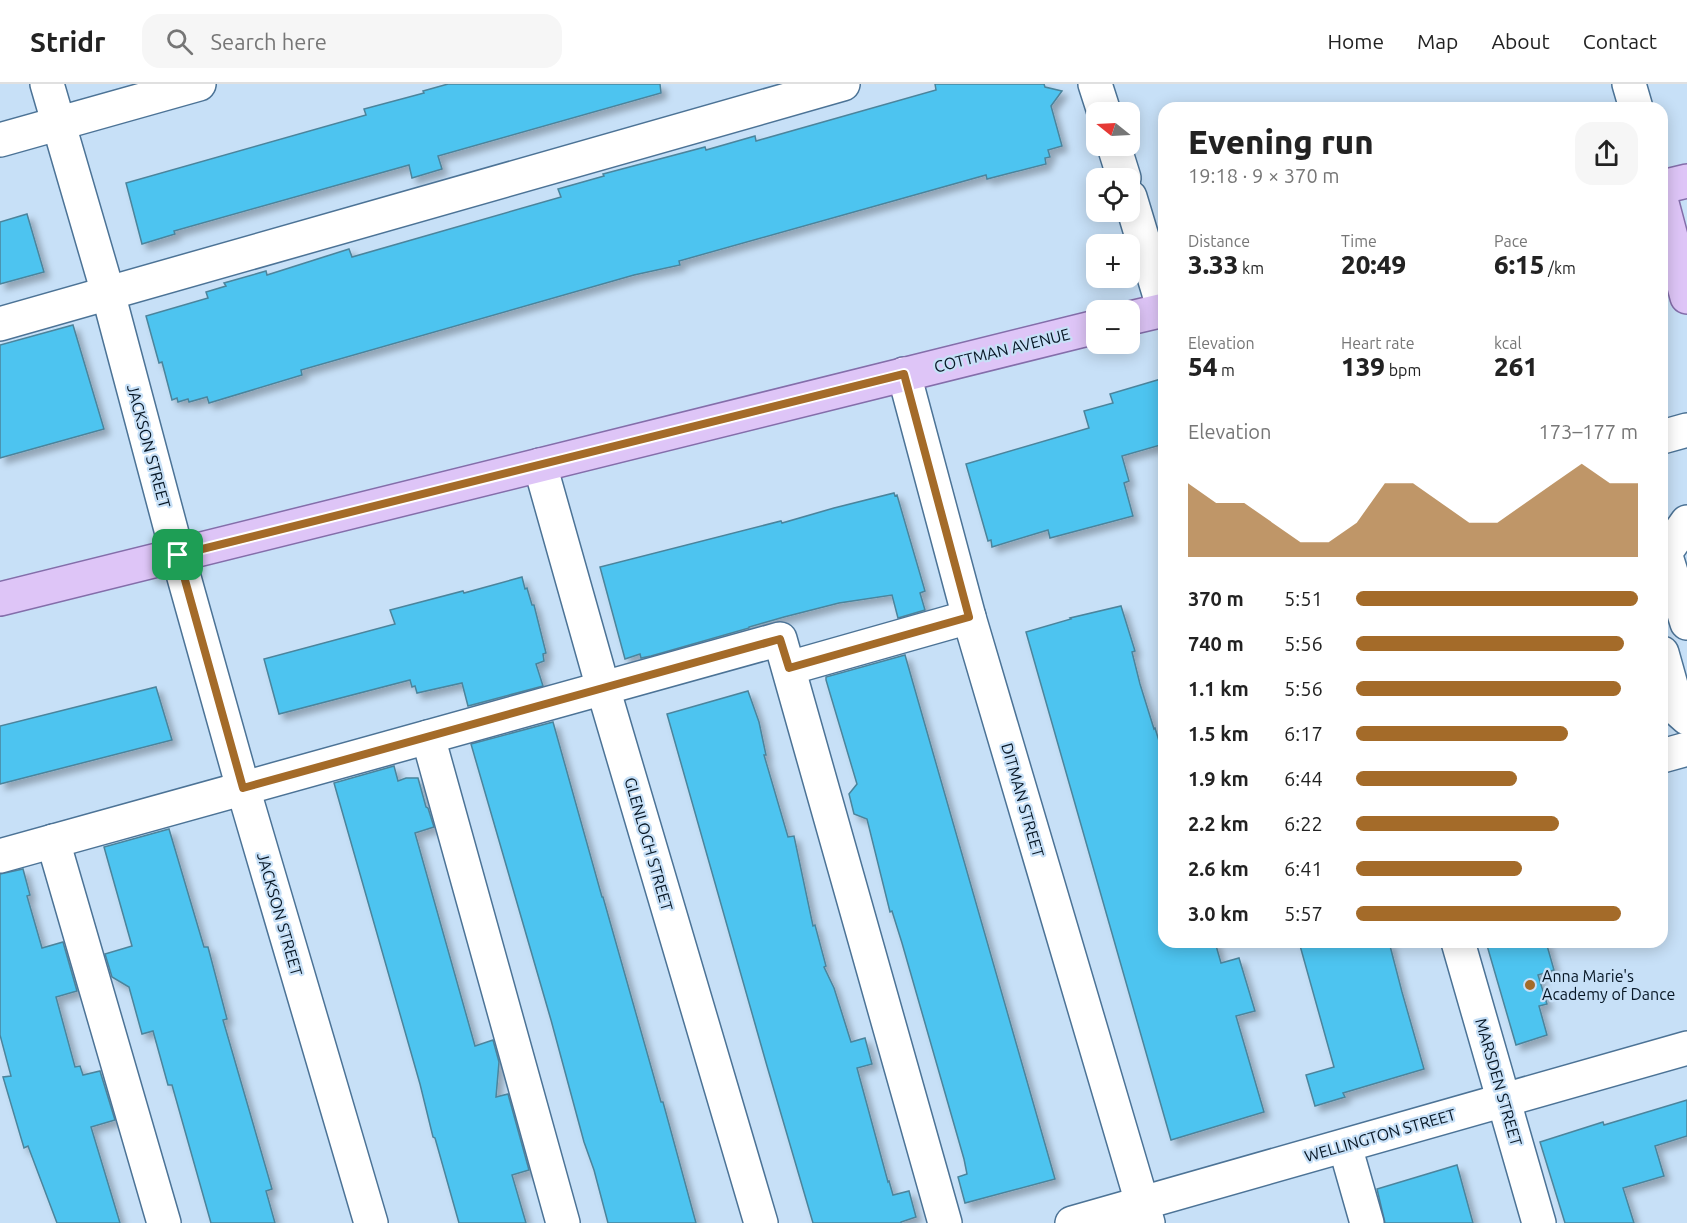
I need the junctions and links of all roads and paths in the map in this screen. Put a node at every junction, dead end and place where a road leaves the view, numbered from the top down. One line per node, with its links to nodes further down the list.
1 (47, 84): 8 (street, JACKSON STREET)
2 (199, 84): 8 (street)
3 (843, 84): 15 (street)
4 (1095, 84): 6 (street)
5 (1629, 84): 7 (street)
6 (1101, 102)
7 (1634, 102)
8 (59, 124): 9 (street); 15 (street, JACKSON STREET)
9 (0, 141)
10 (1687, 182): 11 (main road)
11 (1668, 186)
12 (1138, 222): 14 (street)
13 (1668, 226): 16 (main road)
14 (1158, 290)
15 (108, 293): 19 (street); 29 (street, JACKSON STREET)
16 (1687, 297)
17 (1158, 311): 18 (main road)
18 (1140, 316)
19 (0, 324)
20 (1086, 329): 21 (main road, COTTMAN AVENUE)
21 (904, 374): 24 (main road, COTTMAN AVENUE); 32 (street, DITMAN STREET)
22 (1687, 430): 23 (street)
23 (1668, 435)
24 (540, 465): 29 (main road, COTTMAN AVENUE); 36 (street, GLENLOCH STREET)
25 (1687, 516): 26 (street)
26 (1668, 520)
27 (1687, 522): 28 (street)
28 (1668, 549)
29 (178, 555): 31 (main road, COTTMAN AVENUE); 39 (street, JACKSON STREET)
30 (1668, 563): 33 (street)
31 (0, 599)
32 (969, 617): 34 (street); 46 (street, DITMAN STREET)
33 (1687, 623)
34 (789, 668): 36 (street); 51 (street)
35 (1668, 674): 37 (street)
36 (603, 688): 38 (street); 50 (street, GLENLOCH STREET)
37 (1687, 718)
38 (428, 737): 39 (street); 49 (street)
39 (243, 788): 40 (street); 48 (street, JACKSON STREET)
40 (53, 841): 41 (street); 47 (street)
41 (0, 856)
42 (1460, 948): 44 (street, MARSDEN STREET)
43 (1687, 1048): 44 (street, WELLINGTON STREET)
44 (1504, 1100): 45 (street, WELLINGTON STREET); 54 (street, MARSDEN STREET)
45 (1345, 1146): 46 (street, WELLINGTON STREET); 53 (street)
46 (1145, 1213): 52 (street, WELLINGTON STREET)
47 (164, 1223)
48 (371, 1223)
49 (563, 1223)
50 (762, 1223)
51 (945, 1223)
52 (1072, 1223)
53 (1367, 1223)
54 (1539, 1223)

